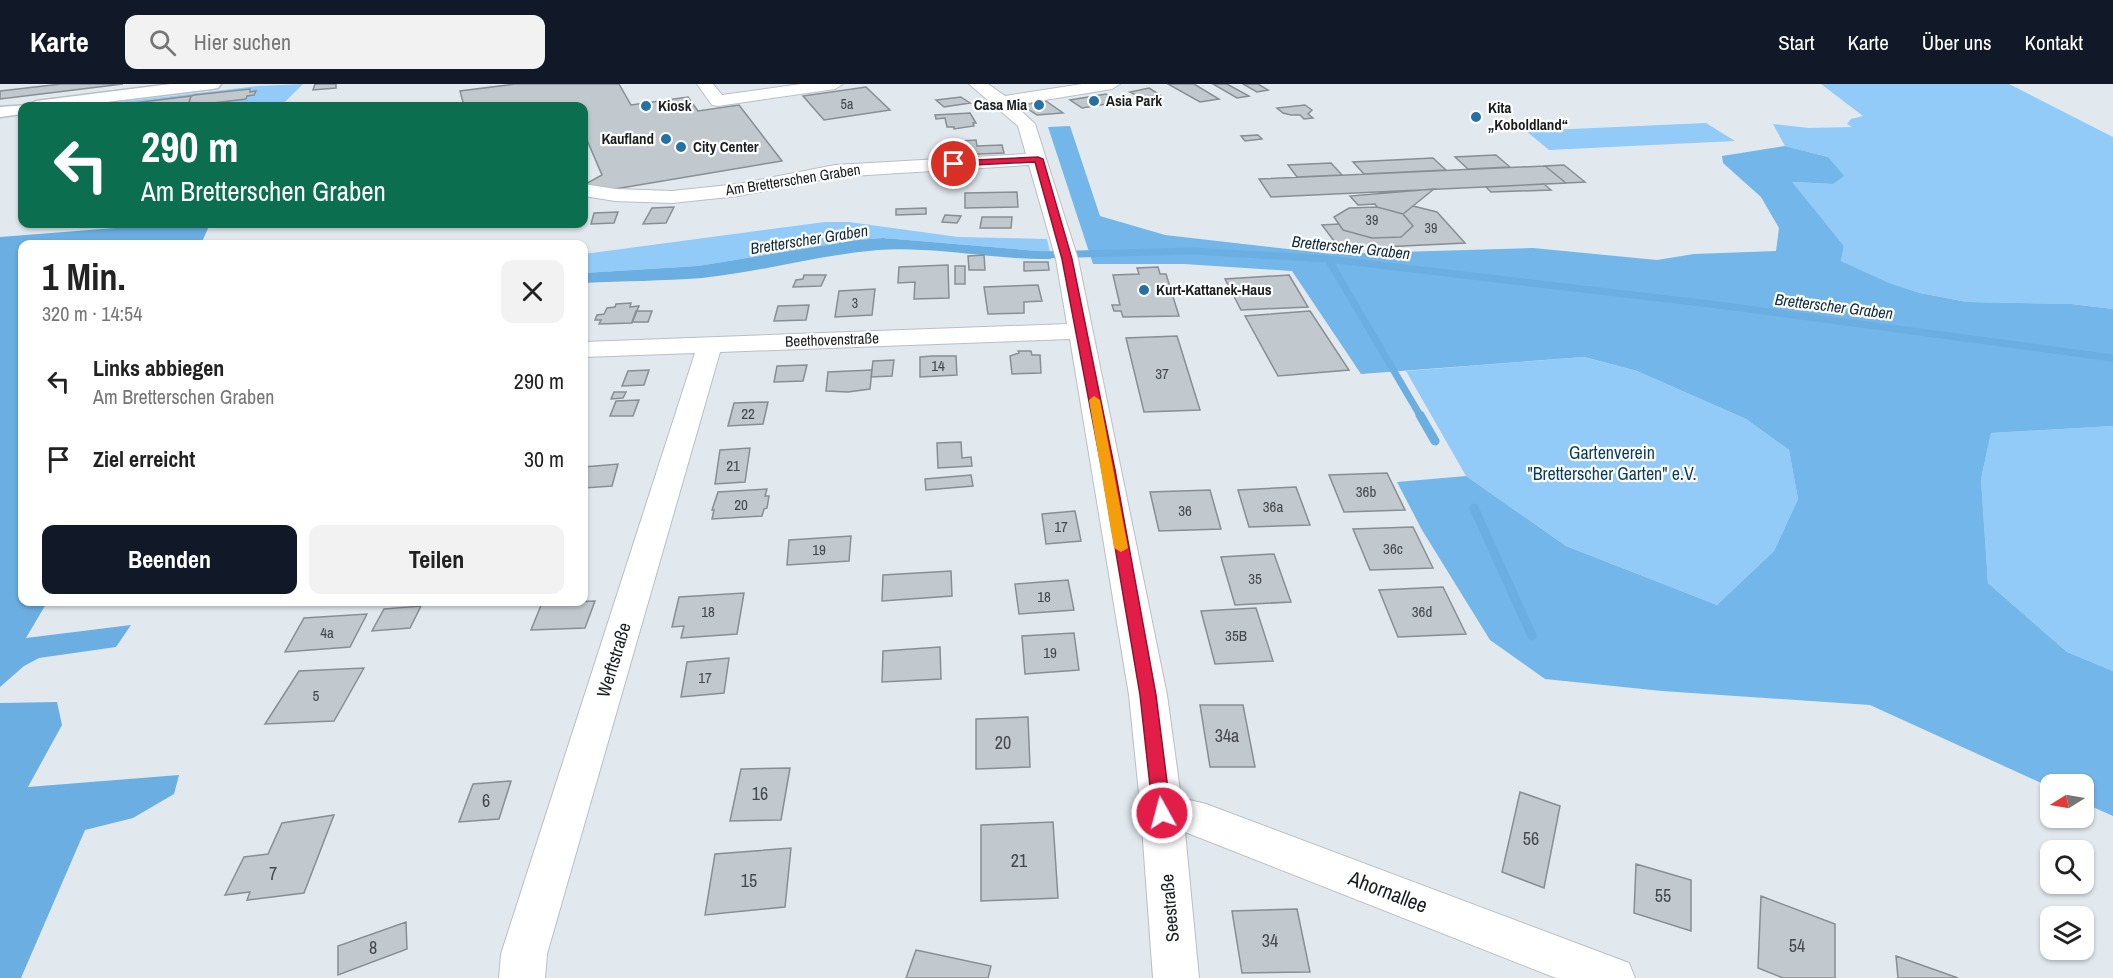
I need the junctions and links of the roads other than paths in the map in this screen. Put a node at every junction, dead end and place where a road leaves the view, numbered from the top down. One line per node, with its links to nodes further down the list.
1 (212, 84): 6 (main road)
2 (705, 84): 3 (street)
3 (835, 84)
4 (977, 84): 7 (street, Seestraße)
5 (1112, 84): 7 (street)
6 (68, 102)
7 (1002, 102): 10 (street, Seestraße)
8 (18, 110): 9 (main road)
9 (0, 112)
10 (1038, 159): 11 (street, Am Bretterschen Graben); 12 (street, Seestraße)
11 (588, 191)
12 (1081, 331): 13 (street, Beethovenstraße); 15 (street, Seestraße)
13 (710, 344): 14 (street, Beethovenstraße); 16 (street, Werftstraße)
14 (588, 349)
15 (1162, 813): 17 (street, Seestraße); 18 (street, Ahornallee)
16 (522, 978)
17 (1176, 978)
18 (1612, 978)

